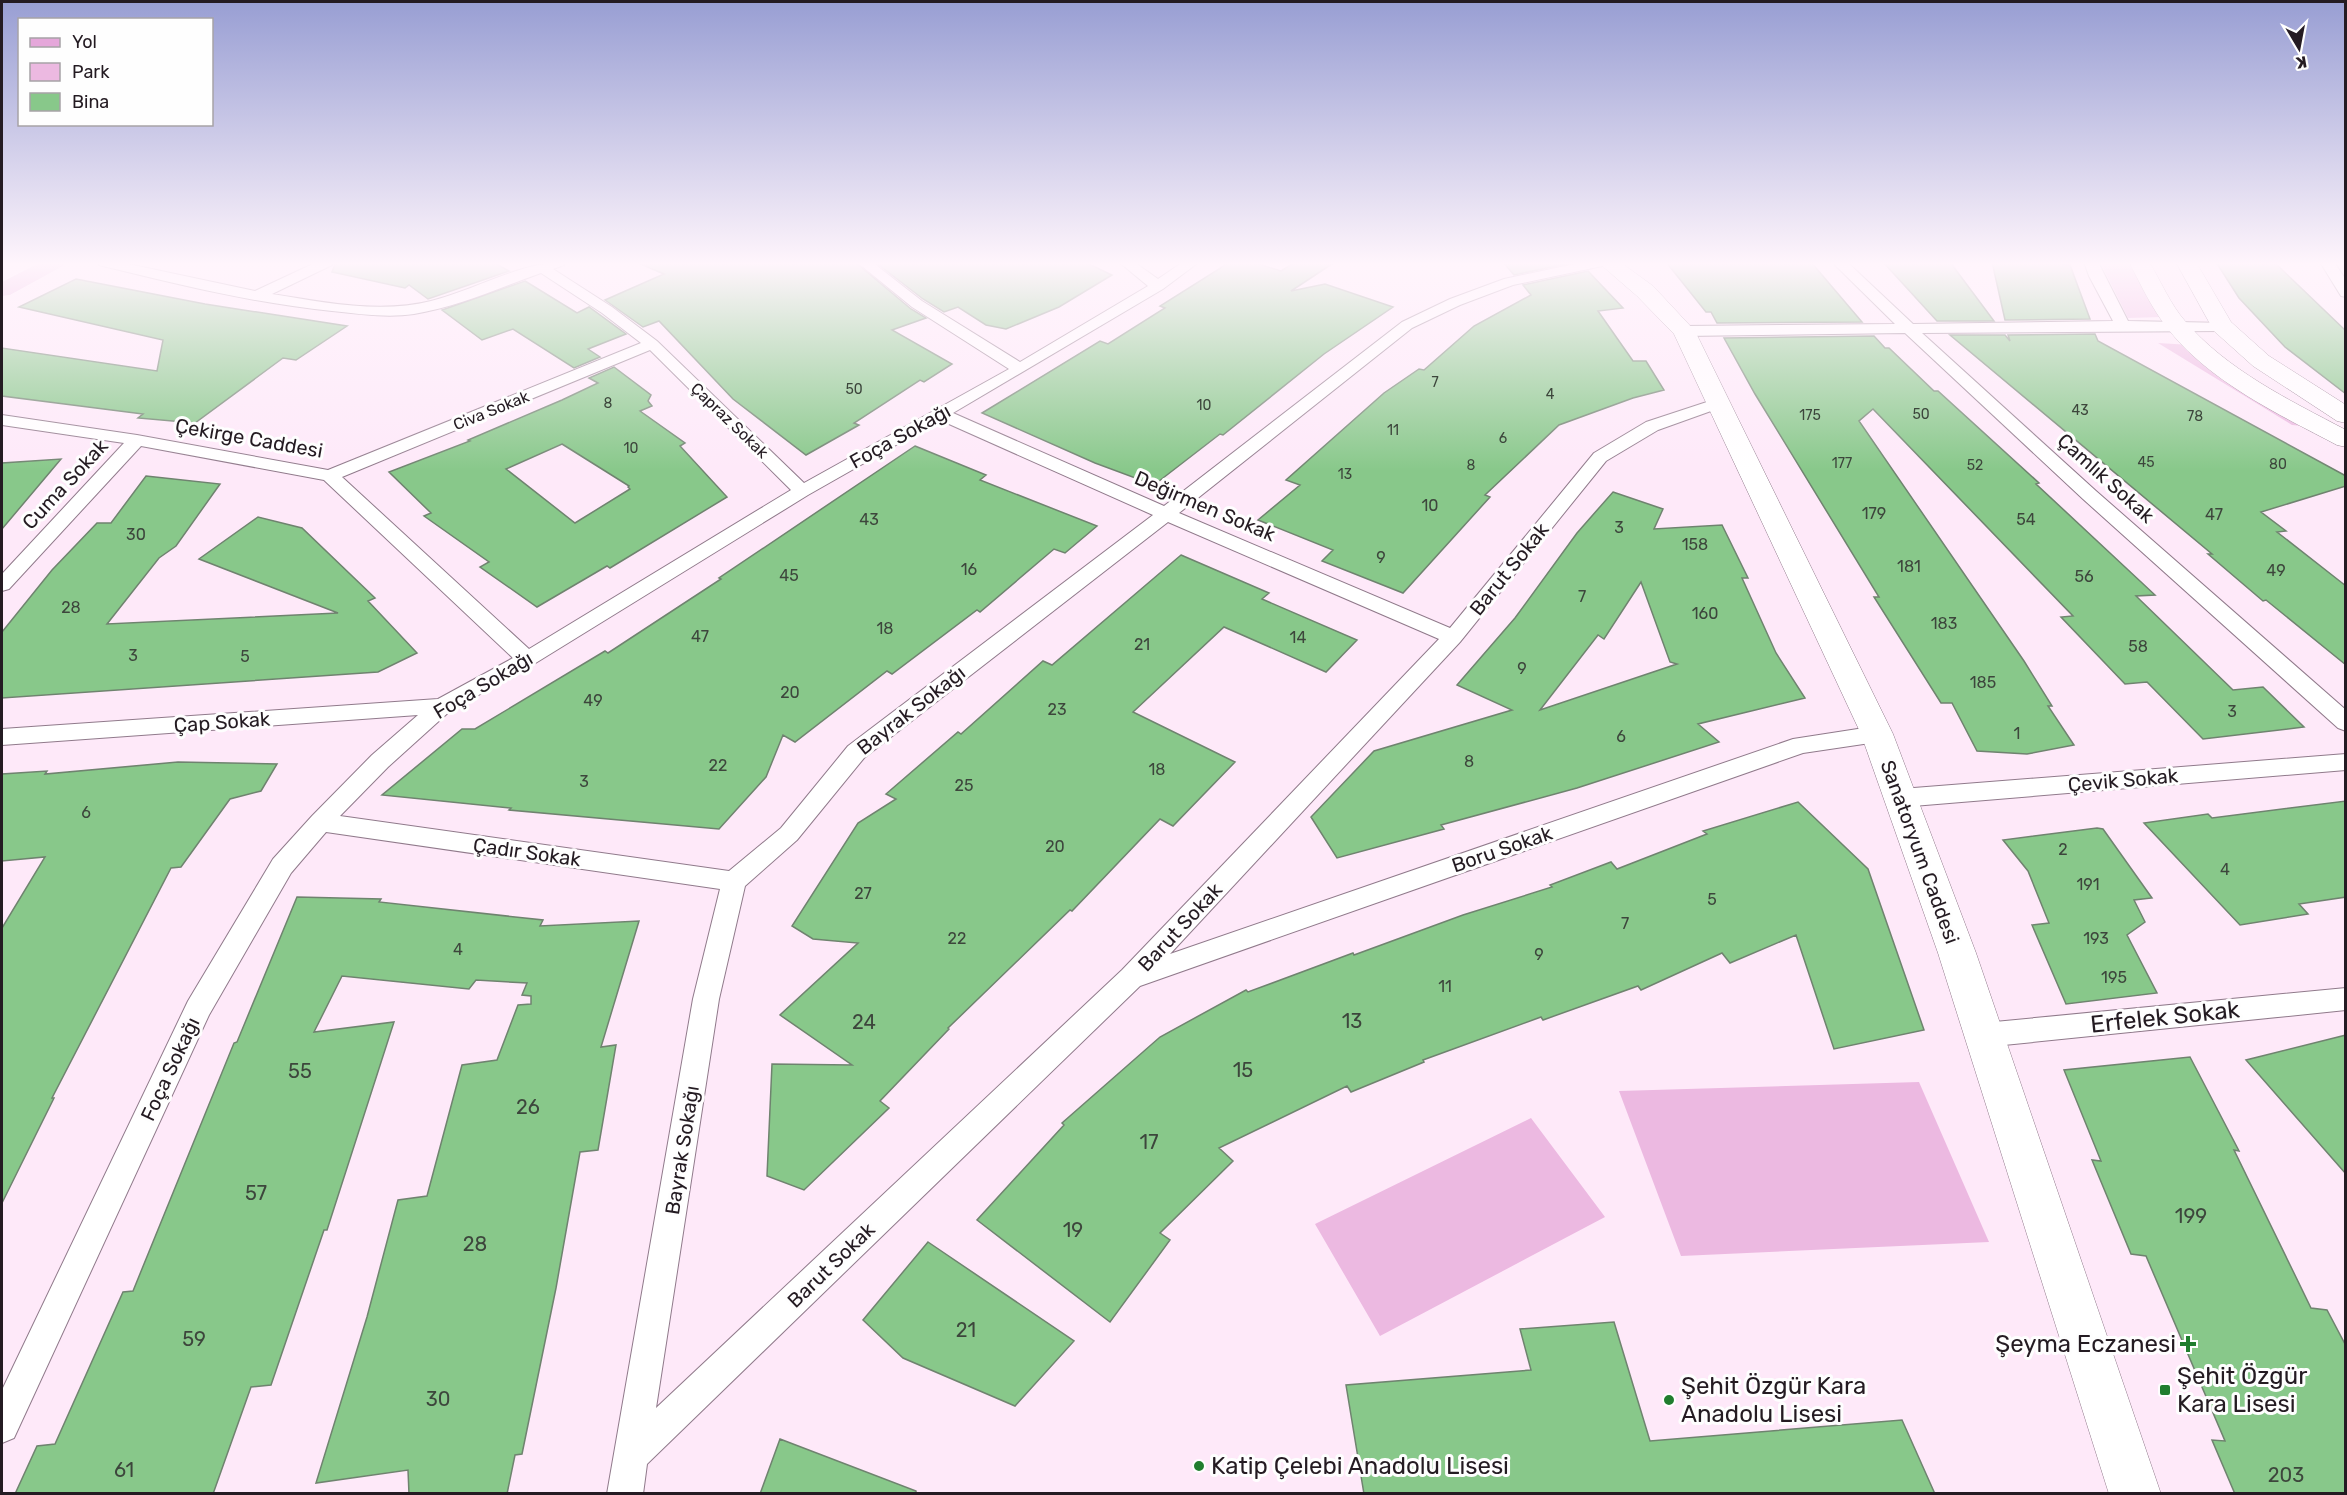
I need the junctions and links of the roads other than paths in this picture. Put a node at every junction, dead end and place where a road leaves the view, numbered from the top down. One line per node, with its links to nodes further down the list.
1 (636, 332): 9 (street, Çapraz Sokak)
2 (961, 332): 10 (street)
3 (1082, 332): 10 (street, Foça Sokağı)
4 (1398, 332): 19 (street, Bayrak Sokağı)
5 (1685, 332): 11 (main road, Sanatoryum Caddesi)
6 (1912, 332): 24 (street, Çamlık Sokak)
7 (2183, 332): 16 (main road)
8 (2228, 332): 13 (main road)
9 (652, 344): 17 (street, Civa Sokak); 18 (street, Çapraz Sokak)
10 (1020, 369): 12 (street, Foça Sokağı)
11 (1719, 403): 21 (street, Barut Sokak); 25 (main road, Sanatoryum Caddesi)
12 (940, 414): 18 (street, Foça Sokağı); 19 (street, Değirmen Sokak)
13 (2346, 416)
14 (2, 420): 15 (street, Çekirge Caddesi)
15 (137, 440): 17 (street, Çekirge Caddesi); 20 (street, Cuma Sokak)
16 (2346, 440)
17 (330, 476): 22 (street, Çekirge Caddesi)
18 (802, 490): 22 (street, Foça Sokağı)
19 (1166, 514): 21 (street, Değirmen Sokak); 30 (street, Bayrak Sokağı)
20 (2, 585)
21 (1453, 637): 31 (street, Barut Sokak)
22 (527, 658): 23 (street, Foça Sokağı)
23 (442, 706): 26 (street, Çap Sokak); 29 (street, Foça Sokağı)
24 (2346, 723)
25 (1877, 734): 28 (main road, Sanatoryum Caddesi); 31 (street, Boru Sokak)
26 (2, 737)
27 (2346, 762): 28 (street, Çevik Sokak)
28 (1901, 798): 33 (main road, Sanatoryum Caddesi)
29 (320, 822): 30 (street, Çadır Sokak); 34 (street, Foça Sokağı)
30 (734, 881): 35 (street, Bayrak Sokağı)
31 (1131, 978): 35 (street, Barut Sokak)
32 (2346, 999): 33 (street, Erfelek Sokak)
33 (1984, 1035): 37 (main road, Sanatoryum Caddesi)
34 (2, 1426)
35 (632, 1455): 36 (street, Bayrak Sokağı)
36 (625, 1494)
37 (2135, 1494)

